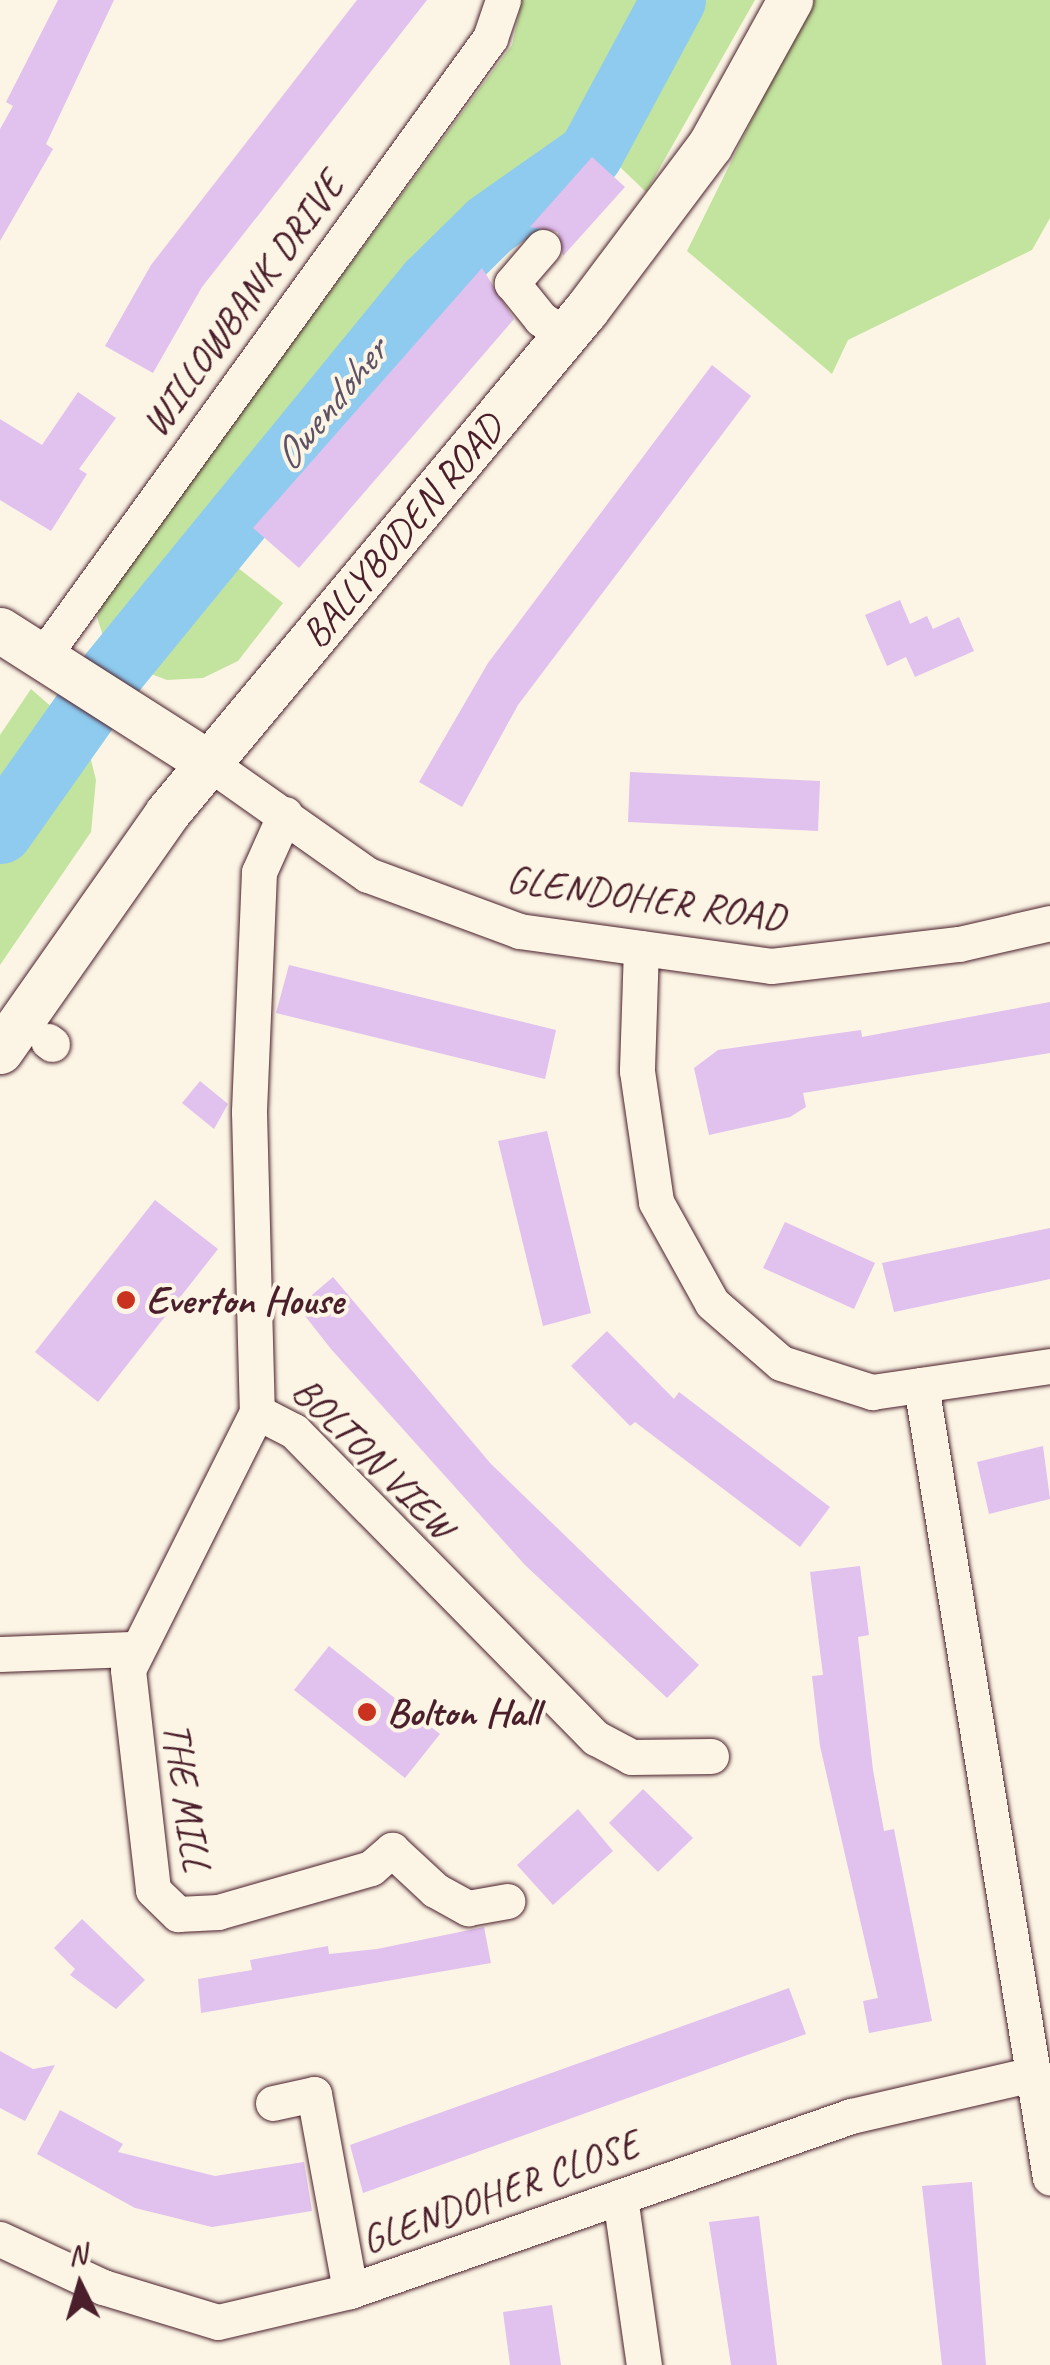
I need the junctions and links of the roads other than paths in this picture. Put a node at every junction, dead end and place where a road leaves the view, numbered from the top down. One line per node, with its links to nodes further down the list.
1 (504, 0): 6 (street, WILLOWBANK DRIVE)
2 (790, 0): 4 (main road, BALLYBODEN ROAD)
3 (543, 248): 4 (street)
4 (566, 335): 7 (main road, BALLYBODEN ROAD)
5 (0, 630): 6 (main road)
6 (44, 656): 7 (main road)
7 (209, 763): 8 (street, GLENDOHER ROAD); 11 (main road, BALLYBODEN ROAD)
8 (285, 814): 10 (street, GLENDOHER ROAD); 14 (street, BOLTON VIEW)
9 (1050, 923): 10 (street, GLENDOHER ROAD)
10 (640, 948): 13 (street)
11 (0, 1052)
12 (1050, 1366): 13 (street)
13 (922, 1386): 19 (street)
14 (256, 1412): 15 (street, THE MILL); 17 (street, BOLTON VIEW)
15 (133, 1649): 16 (street); 18 (street, THE MILL)
16 (0, 1654)
17 (718, 1753)
18 (507, 1901)
19 (1033, 2074): 21 (street); 22 (street, GLENDOHER CLOSE)
20 (273, 2102): 24 (street)
21 (1050, 2178)
22 (620, 2196): 24 (street, GLENDOHER CLOSE); 25 (street)
23 (0, 2239): 24 (street, GLENDOHER CLOSE)
24 (350, 2291)
25 (644, 2365)

